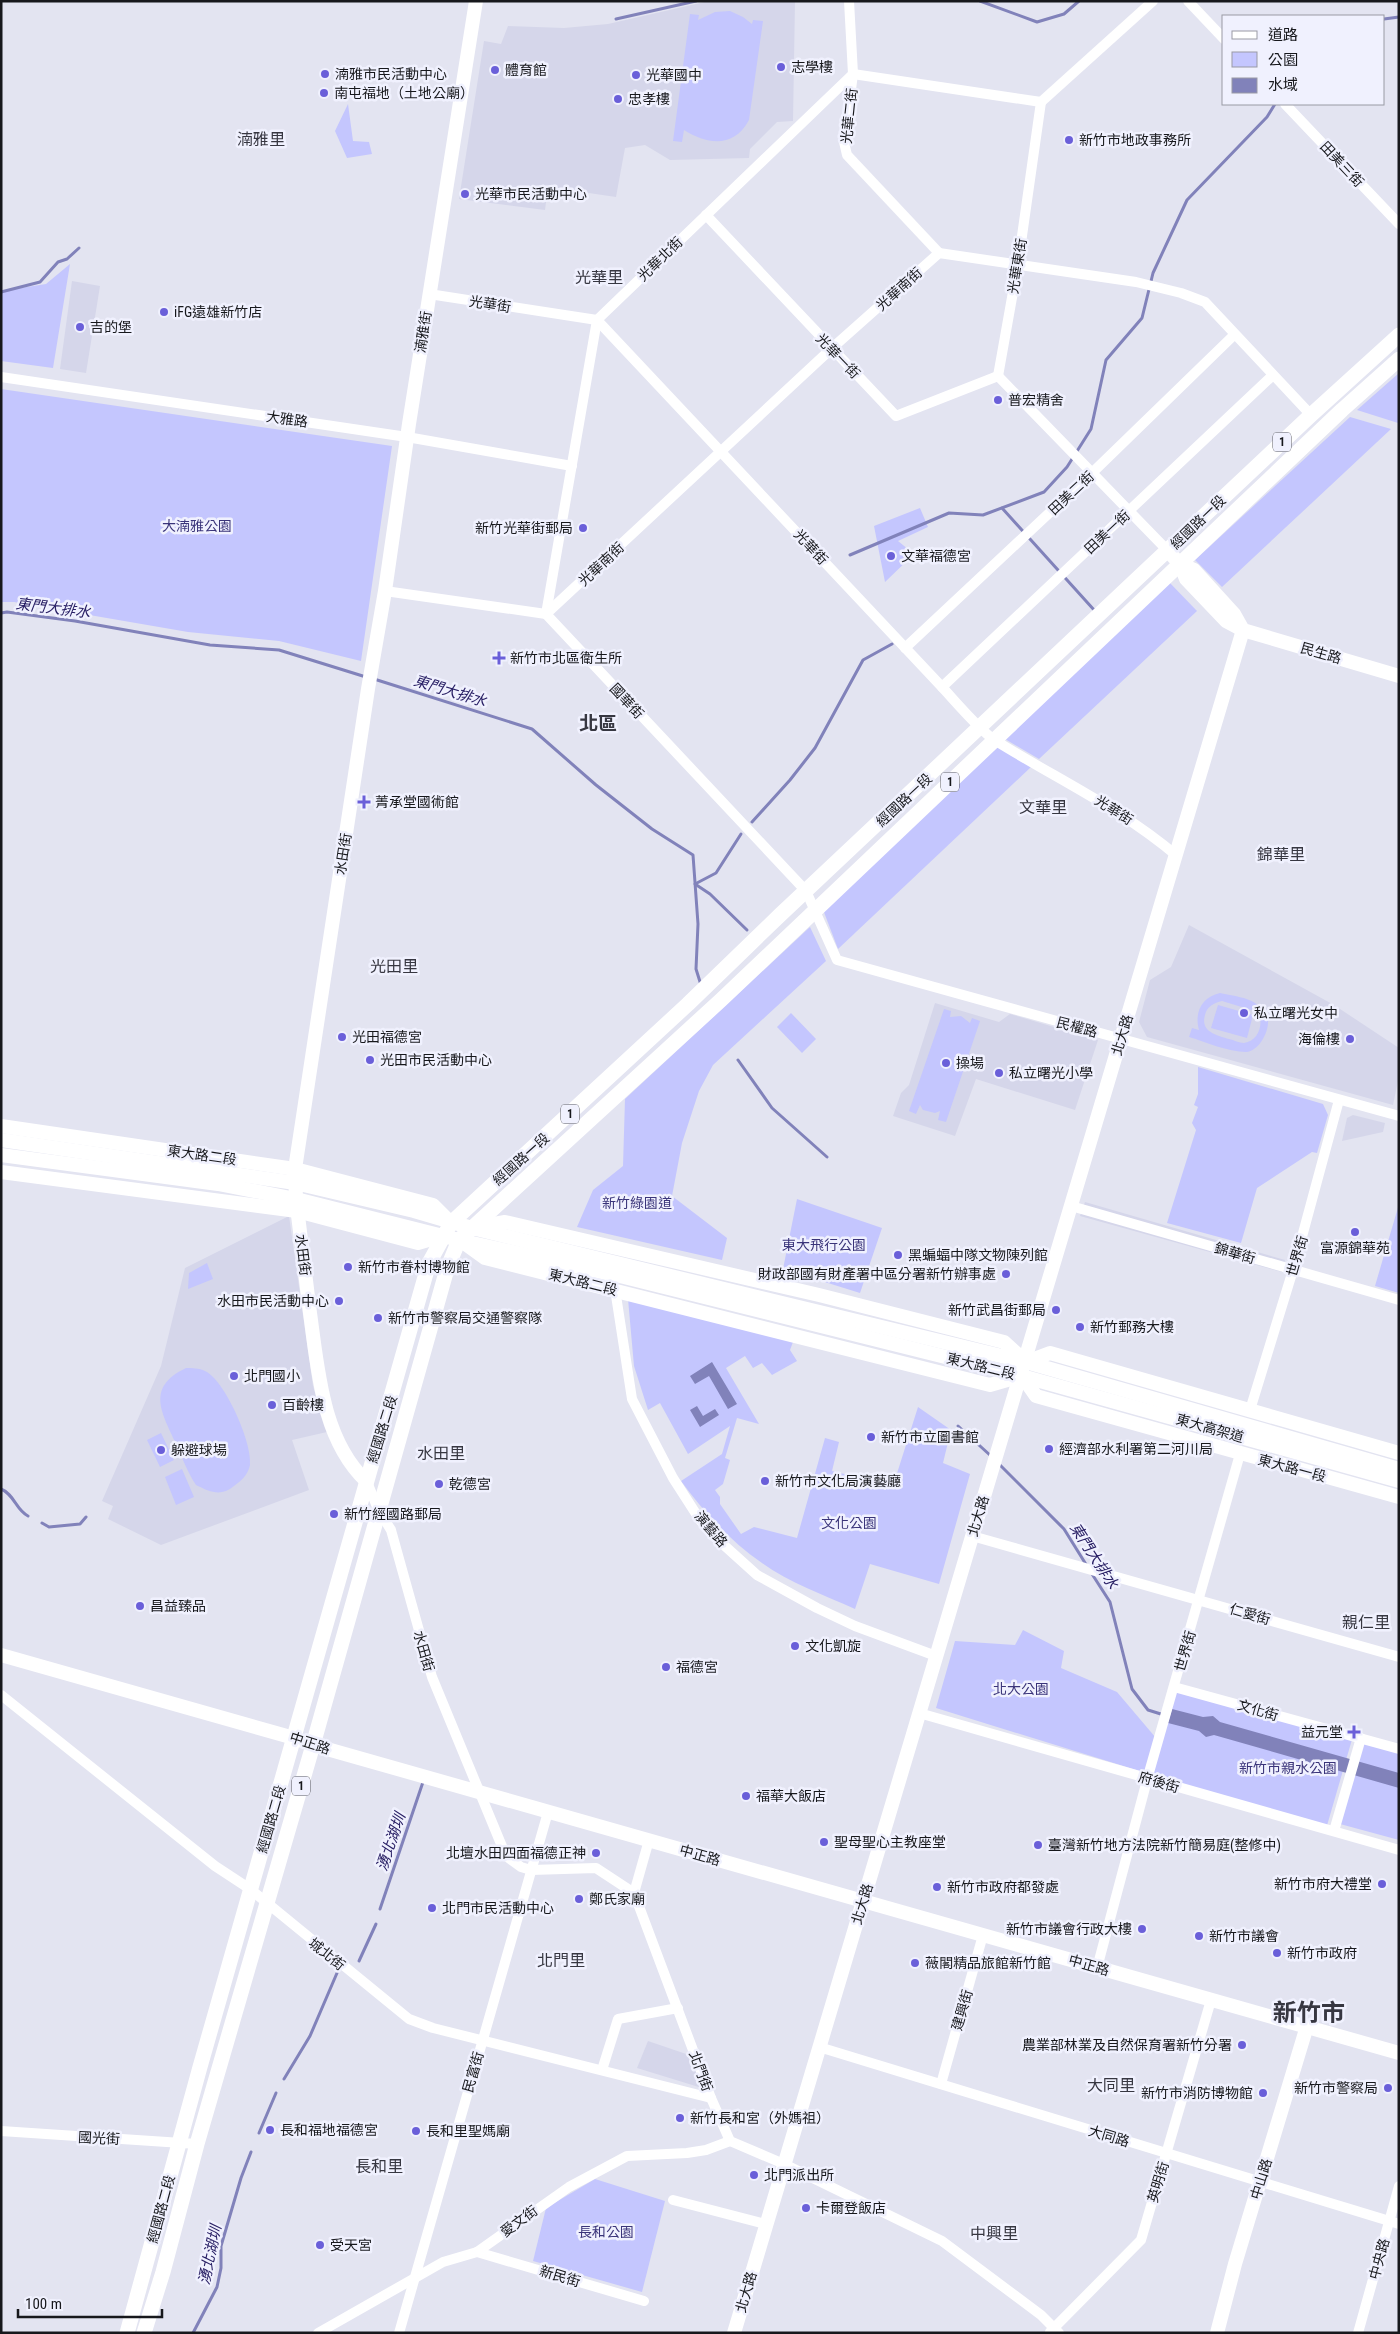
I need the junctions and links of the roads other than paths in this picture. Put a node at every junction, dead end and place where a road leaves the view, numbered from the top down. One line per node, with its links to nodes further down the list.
1 (476, 1): 13 (street, 湳雅街)
2 (849, 1): 6 (street, 光華二街)
3 (1153, 1): 7 (street)
4 (1188, 1): 5 (street)
5 (1222, 37)
6 (853, 74): 7 (street); 9 (street, 光華北街); 11 (street, 光華二街)
7 (1041, 102): 12 (street, 光華東街)
8 (1286, 105): 10 (street, 田美三街)
9 (706, 215): 14 (street, 光華北街); 17 (street, 光華一街)
10 (1399, 224)
11 (939, 253): 12 (street); 17 (street, 光華南街)
12 (1018, 264): 15 (street); 19 (street, 光華東街)
13 (428, 294): 14 (street, 光華街); 23 (street, 湳雅街)
14 (596, 320): 24 (street, 光華街); 25 (street)
15 (1234, 335): 20 (street); 26 (street, 田美二街)
16 (1399, 335): 22 (main road, 經國路一段 / 1)
17 (831, 349): 19 (street, 光華一街); 24 (street, 光華南街)
18 (1399, 359): 29 (main road, 經國路一段 / 1)
19 (998, 376): 26 (street)
20 (1272, 376): 22 (street); 27 (street, 田美一街)
21 (1, 377): 23 (street, 大雅路)
22 (1310, 415): 28 (main road, 經國路一段 / 1)
23 (406, 437): 25 (street, 大雅路); 30 (street, 湳雅街)
24 (721, 452): 31 (street, 光華南街); 33 (street, 光華街)
25 (572, 466): 31 (street)
26 (1093, 472): 27 (street); 33 (street, 田美二街)
27 (1130, 510): 28 (street); 36 (street, 田美一街)
28 (1168, 551): 29 (street); 37 (main road, 經國路一段 / 1)
29 (1180, 564): 32 (street); 38 (main road, 經國路一段 / 1)
30 (385, 591): 31 (street); 34 (street, 湳雅街)
31 (546, 614): 40 (street, 國華街)
32 (1243, 630): 35 (street, 民生路); 39 (street, 北大路)
33 (905, 648): 36 (street, 光華街)
34 (372, 663): 49 (street, 水田街)
35 (1399, 676)
36 (942, 687): 37 (street, 光華街)
37 (982, 727): 38 (street, 光華街); 40 (main road, 經國路一段 / 1)
38 (995, 740): 39 (street, 光華街); 41 (main road, 經國路一段 / 1)
39 (1176, 856): 42 (street, 北大路)
40 (806, 891): 41 (street, 國華街); 53 (main road, 經國路一段 / 1)
41 (814, 910): 42 (street, 民權路); 52 (main road, 經國路一段 / 1)
42 (1120, 1039): 43 (street, 民權路); 51 (street, 北大路)
43 (1339, 1100): 44 (street, 民權路); 55 (street, 世界街)
44 (1399, 1116)
45 (1, 1126): 49 (street, 東大路二段)
46 (1, 1140): 49 (street, 東大路二段)
47 (1, 1155): 50 (street, 東大路二段)
48 (1, 1172): 50 (street, 東大路二段)
49 (295, 1176): 50 (street, 水田街); 53 (street, 東大路二段)
50 (296, 1205): 53 (street, 東大路二段); 64 (street, 水田街)
51 (1071, 1206): 55 (street, 錦華街); 58 (street, 北大路)
52 (472, 1228): 53 (street, 東大路二段); 54 (main road, 經國路一段 / 1); 58 (street, 東大路二段)
53 (447, 1229): 54 (street, 東大路二段); 64 (main road, 經國路二段 / 1)
54 (459, 1240): 56 (street, 東大路二段); 59 (street, 東大路二段); 67 (main road, 經國路二段 / 1)
55 (1293, 1270): 57 (street, 錦華街); 60 (street, 世界街)
56 (615, 1289): 59 (street, 東大路二段); 71 (street, 演藝路)
57 (1399, 1300)
58 (1026, 1362): 59 (street, 北大路); 60 (street); 63 (street, 東大高架道)
59 (1022, 1376): 62 (street, 東大路一段); 65 (street, 東大高架道); 68 (street, 北大路)
60 (1250, 1410): 61 (street)
61 (1399, 1453)
62 (1240, 1454): 66 (street, 東大路一段); 69 (street, 世界街)
63 (1399, 1469)
64 (366, 1481): 67 (street, 水田街); 76 (main road, 經國路二段 / 1)
65 (1399, 1481)
66 (1399, 1497)
67 (378, 1509): 78 (main road, 經國路二段 / 1); 81 (street, 水田街)
68 (972, 1536): 69 (street, 仁愛街); 71 (street, 北大路)
69 (1199, 1600): 72 (street, 仁愛街); 73 (street, 世界街)
70 (1, 1655): 76 (street, 中正路)
71 (936, 1656): 75 (street, 北大路)
72 (1399, 1656)
73 (1174, 1687): 77 (street, 文化街); 80 (street, 世界街)
74 (1, 1695): 87 (street, 城北街)
75 (919, 1714): 80 (street, 府後街); 89 (street, 北大路)
76 (294, 1738): 78 (street, 中正路); 87 (main road, 經國路二段 / 1)
77 (1361, 1738): 79 (street, 文化街); 83 (street)
78 (313, 1745): 81 (street, 中正路); 90 (main road, 經國路二段 / 1)
79 (1399, 1749)
80 (1148, 1778): 83 (street, 府後街); 92 (street)
81 (481, 1792): 82 (street, 中正路); 86 (street)
82 (548, 1812): 84 (street, 中正路); 86 (street, 民富街)
83 (1334, 1832): 85 (street, 府後街)
84 (649, 1840): 88 (street); 89 (street, 中正路)
85 (1399, 1850)
86 (531, 1870): 88 (street); 96 (street, 民富街)
87 (250, 1890): 90 (street, 城北街); 104 (main road, 經國路二段 / 1)
88 (634, 1893): 94 (street, 北門街)
89 (863, 1901): 91 (street, 中正路); 97 (street, 北大路)
90 (267, 1905): 96 (street, 城北街); 105 (main road, 經國路二段 / 1)
91 (983, 1935): 92 (street, 中正路); 100 (street, 建興街)
92 (1097, 1968): 93 (street, 中正路)
93 (1211, 2000): 95 (street, 中正路); 106 (street, 英明街)
94 (678, 2008): 99 (street); 101 (street, 北門街)
95 (1307, 2026): 98 (street, 中正路); 108 (street, 中山路)
96 (483, 2040): 99 (street, 城北街); 114 (street, 民富街)
97 (819, 2047): 100 (street, 大同路); 107 (street, 北大路)
98 (1399, 2053)
99 (602, 2070): 101 (street, 城北街)
100 (941, 2084): 106 (street, 大同路)
101 (711, 2098): 103 (street, 北門街)
102 (1, 2131): 104 (street, 國光街)
103 (730, 2141): 107 (street); 113 (street, 愛文街)
104 (179, 2142): 105 (street, 國光街); 117 (main road, 經國路二段 / 1)
105 (197, 2144): 118 (main road, 經國路二段 / 1)
106 (1166, 2153): 108 (street, 大同路); 116 (street, 英明街)
107 (784, 2164): 112 (street, 北大路); 116 (street)
108 (1261, 2182): 111 (street, 大同路); 122 (street, 中山路)
109 (1399, 2186): 111 (street, 中央路)
110 (673, 2200): 112 (street)
111 (1394, 2223): 123 (street, 中央路)
112 (765, 2224): 121 (street, 北大路)
113 (477, 2252): 114 (street, 愛文街); 115 (street, 新民街)
114 (414, 2278): 119 (street, 愛文街); 120 (street, 民富街)
115 (644, 2301)
116 (1054, 2331)
117 (127, 2333)
118 (144, 2333)
119 (318, 2333)
120 (399, 2333)
121 (734, 2333)
122 (1217, 2333)
123 (1358, 2333)

